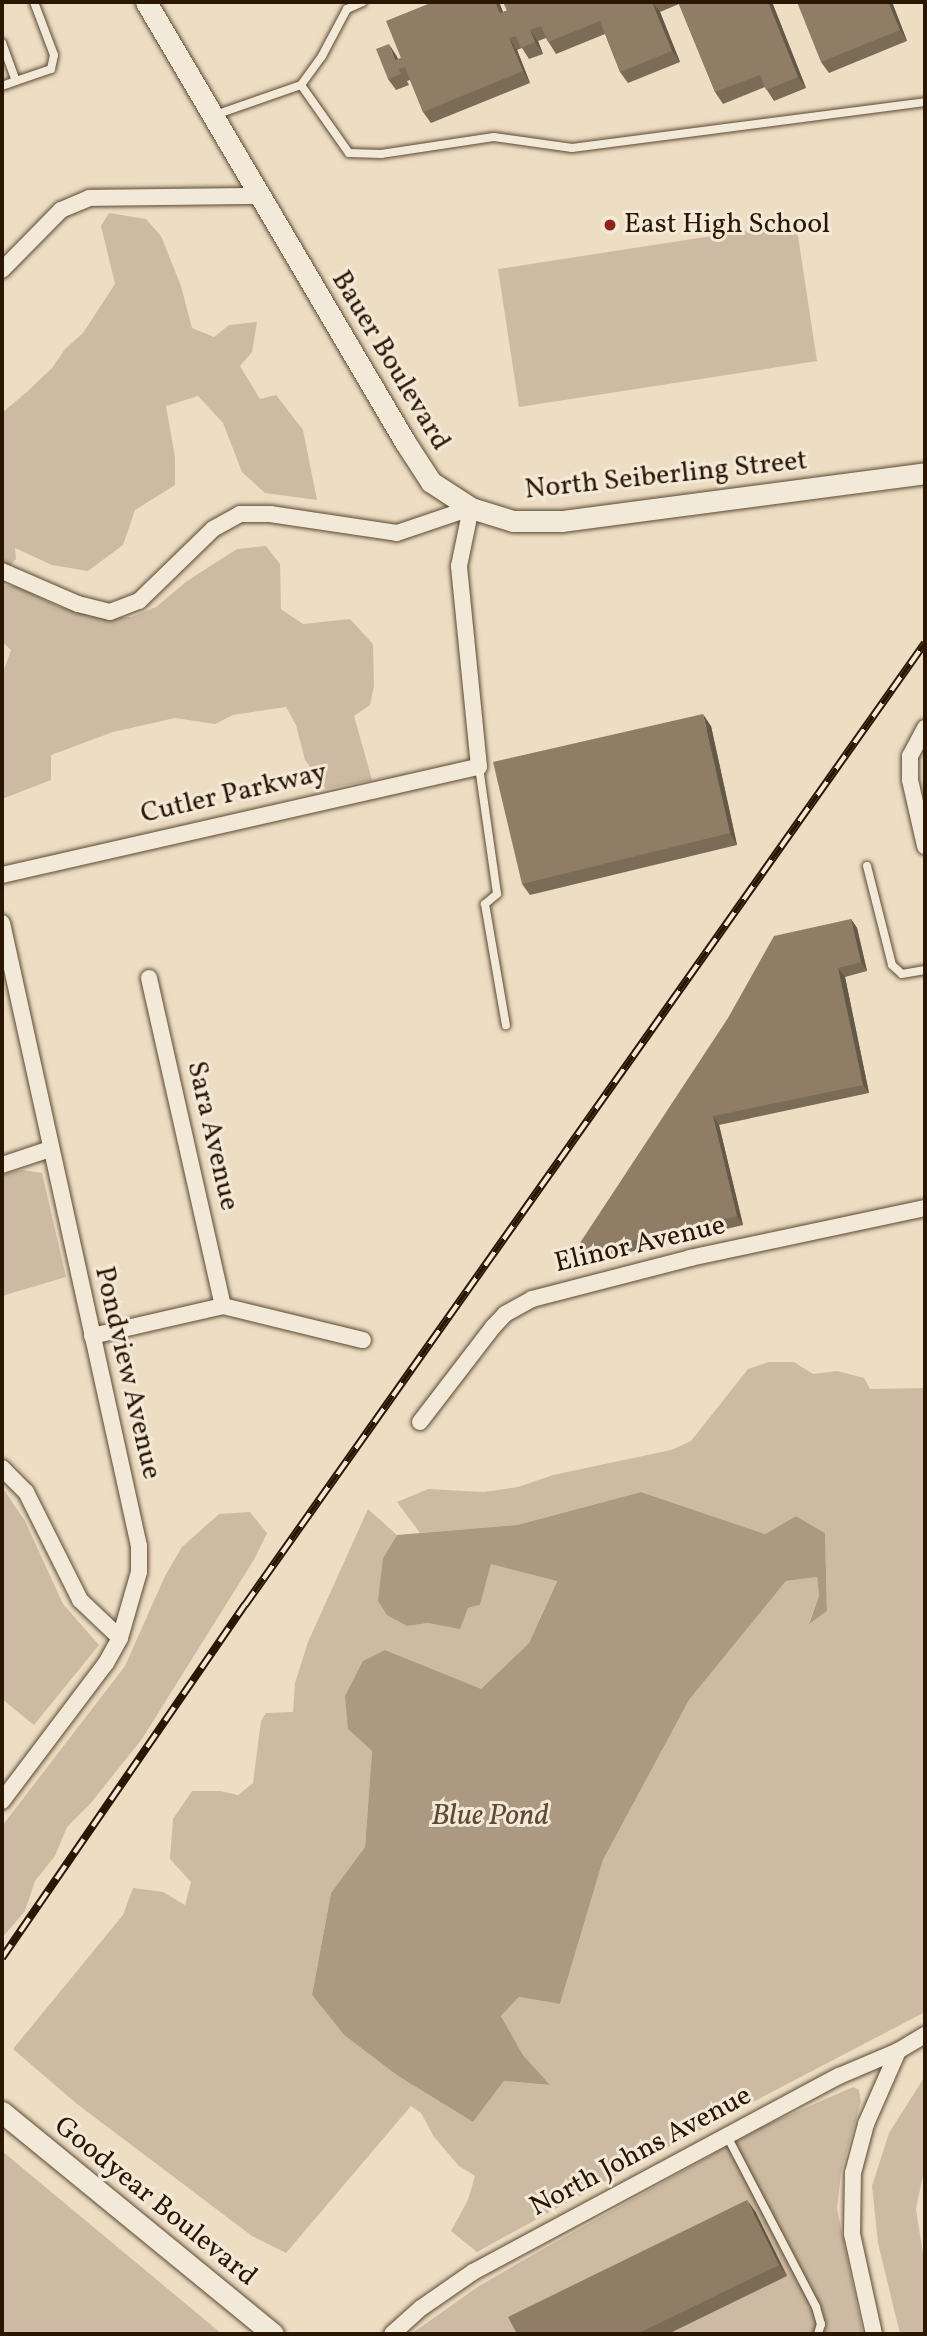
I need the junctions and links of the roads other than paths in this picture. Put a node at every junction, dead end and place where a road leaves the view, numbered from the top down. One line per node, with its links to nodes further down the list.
1 (34, 2): 5 (lane)
2 (146, 2): 9 (street, Bauer Boulevard)
3 (363, 2): 6 (lane)
4 (2, 43): 5 (lane)
5 (16, 80): 7 (lane)
6 (301, 85): 8 (lane); 9 (lane)
7 (2, 86)
8 (925, 102)
9 (212, 116): 10 (street, Bauer Boulevard)
10 (259, 196): 11 (street); 13 (street, Bauer Boulevard)
11 (2, 270)
12 (925, 473): 13 (street, North Seiberling Street)
13 (471, 508): 14 (street); 16 (street)
14 (2, 571)
15 (925, 728): 17 (street)
16 (479, 767): 19 (street, Cutler Parkway); 23 (lane)
17 (925, 846)
18 (867, 866): 21 (lane)
19 (2, 875)
20 (2, 923): 24 (street, Pondview Avenue)
21 (925, 970)
22 (149, 978): 27 (street, Sara Avenue)
23 (506, 1025)
24 (50, 1149): 25 (street); 28 (street, Pondview Avenue)
25 (2, 1165)
26 (925, 1208): 30 (street, Elinor Avenue)
27 (223, 1306): 28 (street); 29 (street)
28 (92, 1336): 32 (street, Pondview Avenue)
29 (363, 1340)
30 (420, 1422)
31 (2, 1468): 32 (street)
32 (120, 1638): 33 (street, Pondview Avenue)
33 (2, 1801)
34 (925, 2035): 35 (street, North Johns Avenue)
35 (898, 2051): 37 (street, North Johns Avenue); 41 (street)
36 (2, 2112): 38 (street, Goodyear Boulevard)
37 (727, 2136): 39 (street, North Johns Avenue); 40 (lane)
38 (273, 2334)
39 (392, 2334)
40 (818, 2334)
41 (874, 2334)

